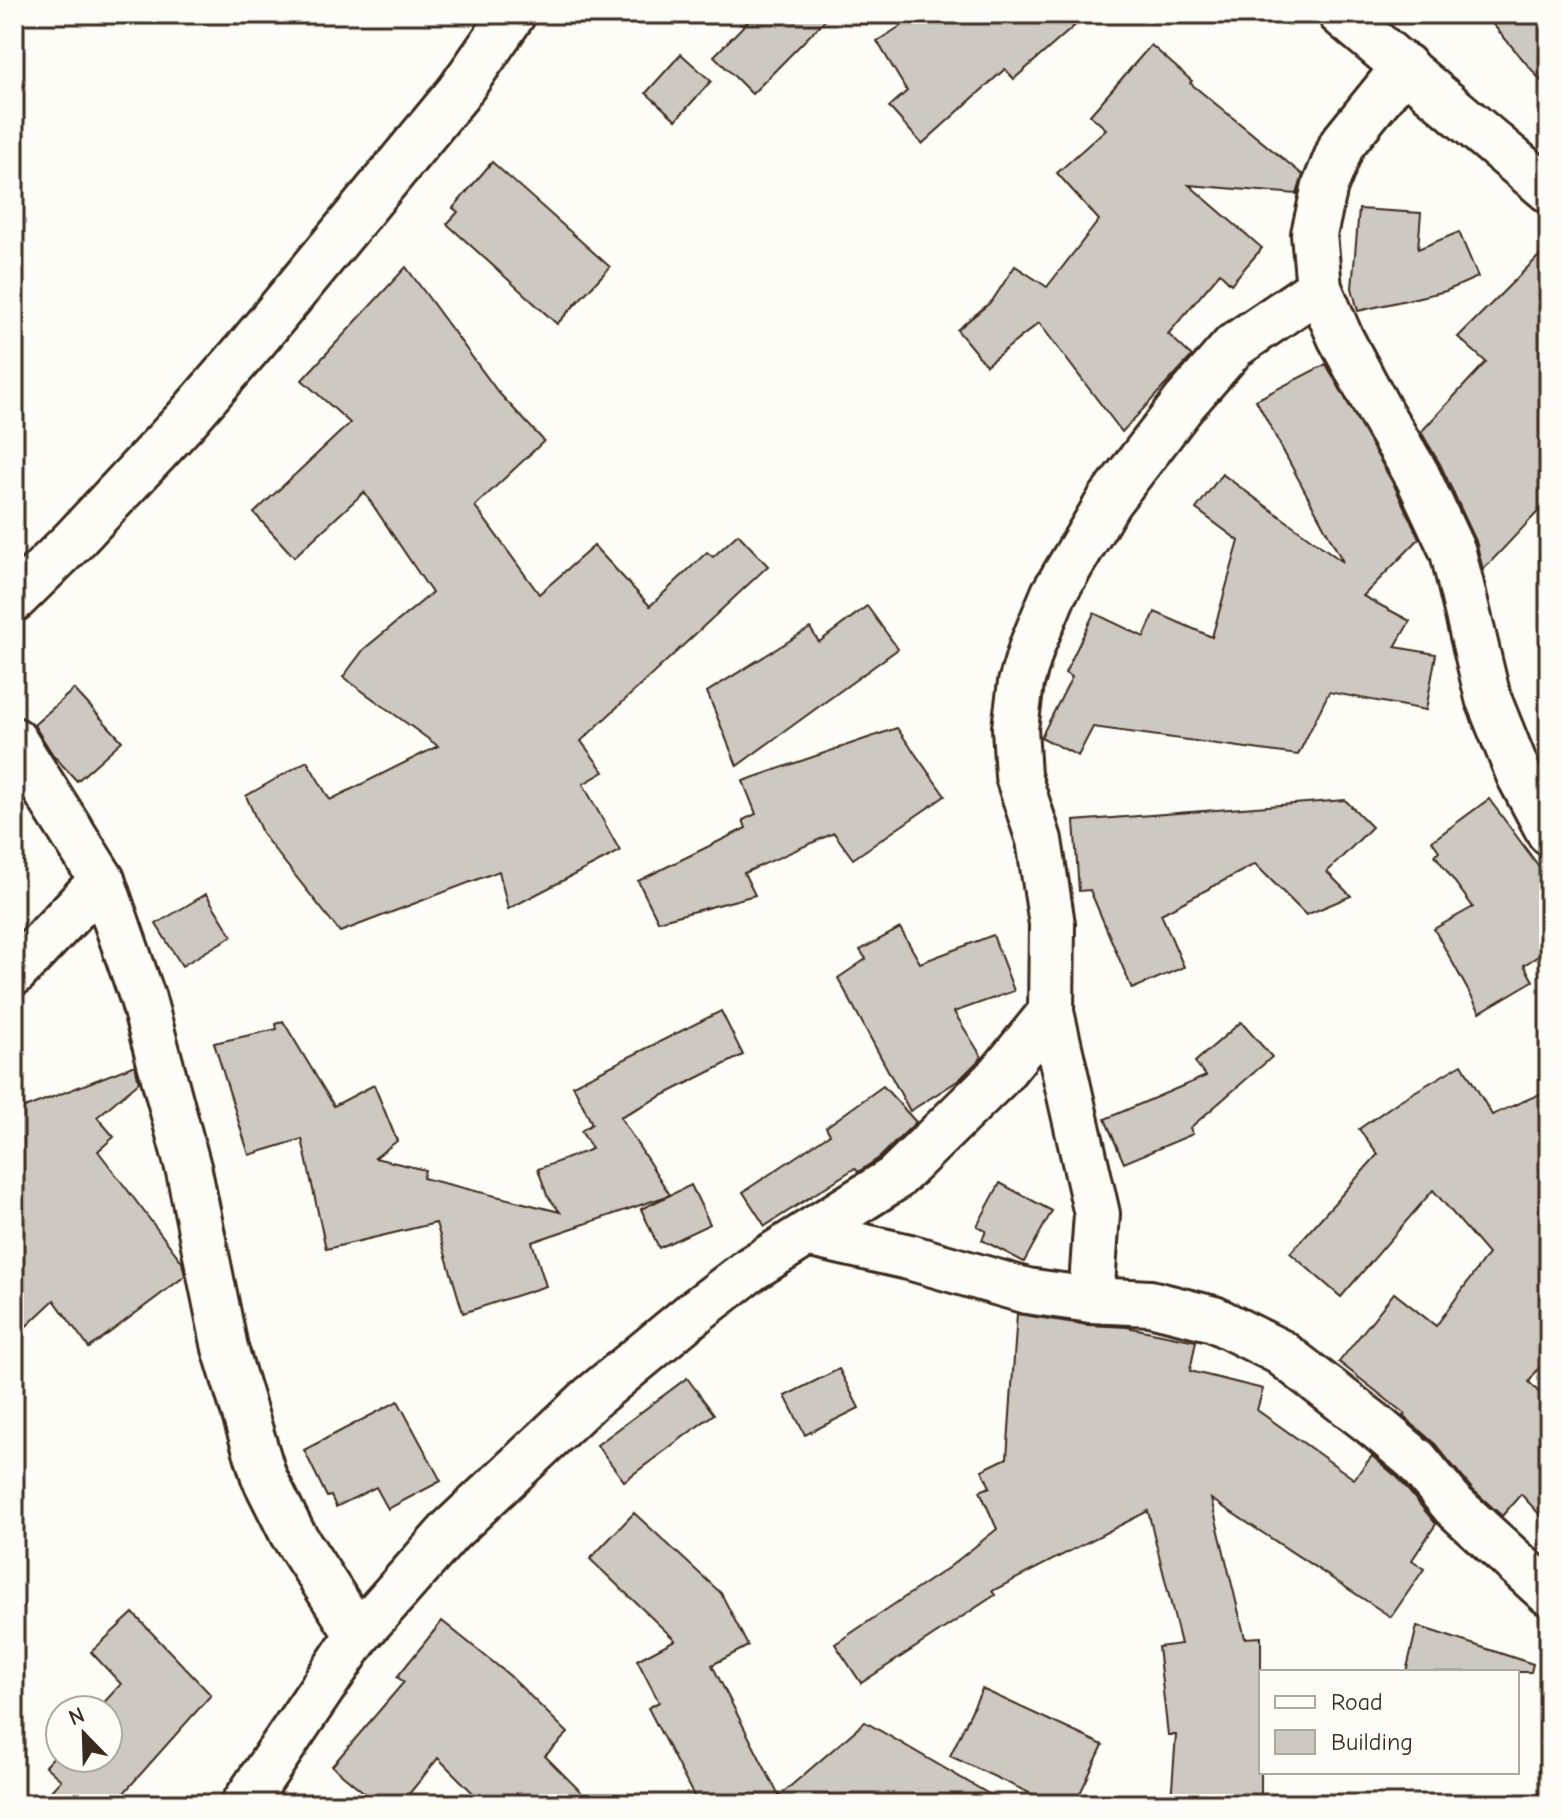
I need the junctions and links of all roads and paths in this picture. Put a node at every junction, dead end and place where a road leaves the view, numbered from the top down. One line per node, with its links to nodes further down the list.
1 (513, 14): 6 (street)
2 (1341, 14): 3 (street)
3 (1405, 66): 4 (street); 5 (street)
4 (1549, 190)
5 (1319, 288): 8 (street); 11 (street)
6 (14, 599)
7 (14, 740): 9 (street)
8 (1549, 832)
9 (102, 880): 10 (street); 15 (street)
10 (14, 973)
11 (1051, 1012): 12 (street); 13 (street)
12 (807, 1234): 13 (street); 15 (street)
13 (1091, 1300): 14 (street)
14 (1549, 1593)
15 (358, 1635): 16 (street)
16 (244, 1804)

